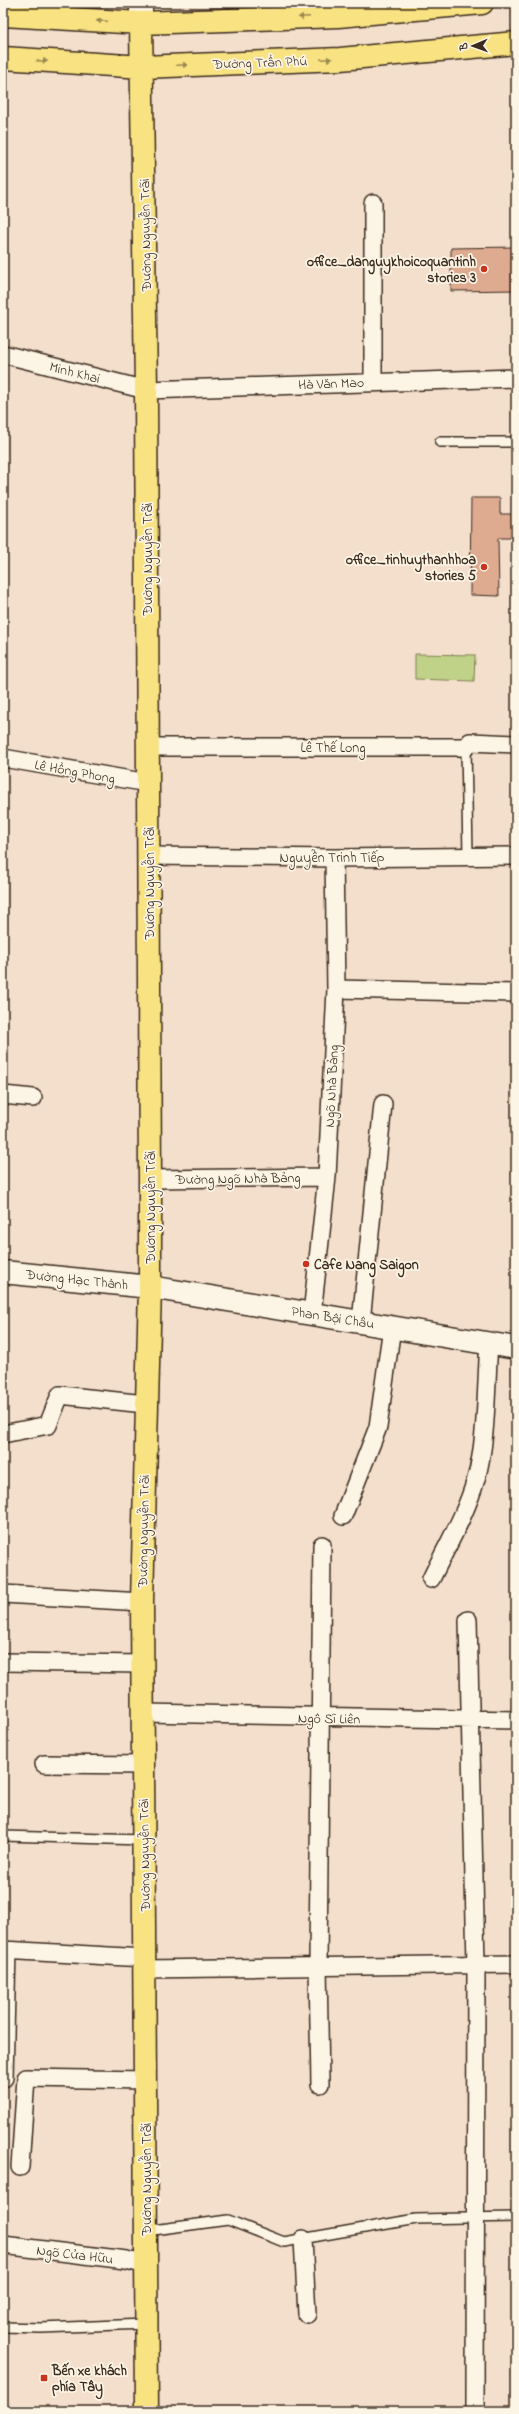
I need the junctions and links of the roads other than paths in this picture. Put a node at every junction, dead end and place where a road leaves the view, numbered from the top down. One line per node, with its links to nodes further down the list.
1 (482, 3): 2 (highway, one-way to 2)
2 (141, 13): 3 (highway, one-way to 3); 6 (highway, Đường Nguyễn Trãi)
3 (3, 15)
4 (516, 43): 6 (highway, Đường Trần Phú, one-way to 4)
5 (3, 58): 6 (highway, Đường Trần Phú, one-way to 6)
6 (143, 67): 11 (highway, Đường Nguyễn Trãi)
7 (373, 203): 10 (street)
8 (3, 354): 11 (street, Minh Khai)
9 (516, 378): 10 (street, Hà Văn Mao)
10 (373, 382): 11 (street, Hà Văn Mao)
11 (146, 390): 15 (highway, Đường Nguyễn Trãi)
12 (440, 442): 13 (lane)
13 (516, 442)
14 (516, 744): 16 (street, Lê Thế Long)
15 (148, 747): 16 (street, Lê Thế Long); 18 (highway, Đường Nguyễn Trãi)
16 (466, 747): 20 (lane)
17 (3, 758): 18 (street, Lê Hồng Phong)
18 (148, 783): 19 (highway, Đường Nguyễn Trãi)
19 (149, 856): 22 (street, Nguyễn Trinh Tiếp); 29 (highway, Đường Nguyễn Trãi)
20 (468, 856): 21 (street, Nguyễn Trinh Tiếp); 22 (street, Nguyễn Trinh Tiếp)
21 (516, 856)
22 (334, 858): 23 (street, Ngõ Nhà Bảng)
23 (336, 989): 24 (street); 28 (street, Ngõ Nhà Bảng)
24 (516, 993)
25 (3, 1094): 26 (street)
26 (33, 1098)
27 (383, 1104): 33 (street)
28 (327, 1177): 29 (street, Đường Ngõ Nhà Bảng); 32 (street, Ngõ Nhà Bảng)
29 (150, 1179): 31 (highway, Đường Nguyễn Trãi)
30 (3, 1272): 31 (street, Đường Hạc Thành)
31 (150, 1287): 32 (street, Phan Bội Châu); 37 (highway, Đường Nguyễn Trãi)
32 (312, 1314): 33 (street, Phan Bội Châu)
33 (361, 1322): 34 (street, Phan Bội Châu)
34 (392, 1327): 35 (street, Phan Bội Châu); 39 (street)
35 (489, 1343): 36 (street, Phan Bội Châu); 41 (street)
36 (516, 1348)
37 (146, 1404): 38 (street); 43 (highway, Đường Nguyễn Trãi)
38 (3, 1434)
39 (343, 1516)
40 (322, 1545): 48 (street)
41 (431, 1579)
42 (3, 1594): 43 (street)
43 (142, 1602): 46 (highway, Đường Nguyễn Trãi)
44 (468, 1620): 49 (street)
45 (3, 1662): 46 (street)
46 (142, 1664): 47 (highway, Đường Nguyễn Trãi)
47 (143, 1713): 48 (street, Ngô Sĩ Liên); 52 (highway, Đường Nguyễn Trãi)
48 (320, 1718): 49 (street, Ngô Sĩ Liên); 59 (street)
49 (470, 1719): 50 (street, Ngô Sĩ Liên); 57 (street)
50 (516, 1720)
51 (44, 1764): 52 (street)
52 (143, 1765): 54 (highway, Đường Nguyễn Trãi)
53 (3, 1836): 54 (lane)
54 (143, 1840): 56 (highway, Đường Nguyễn Trãi)
55 (5, 1950): 56 (street); 60 (street)
56 (144, 1963): 59 (street); 61 (highway, Đường Nguyễn Trãi)
57 (476, 1964): 58 (street); 59 (street); 64 (street)
58 (516, 1964)
59 (318, 1966): 62 (street)
60 (4, 2078)
61 (145, 2080): 63 (street); 66 (highway, Đường Nguyễn Trãi)
62 (320, 2084)
63 (20, 2167)
64 (477, 2217): 65 (lane); 67 (lane); 74 (street)
65 (516, 2217)
66 (146, 2231): 67 (lane); 69 (highway, Đường Nguyễn Trãi)
67 (303, 2239): 70 (street)
68 (3, 2245): 69 (street, Ngõ Cửa Hữu)
69 (147, 2266): 71 (highway, Đường Nguyễn Trãi)
70 (306, 2314)
71 (145, 2324): 72 (lane); 73 (highway, Đường Nguyễn Trãi)
72 (3, 2327)
73 (147, 2411)
74 (476, 2411)

